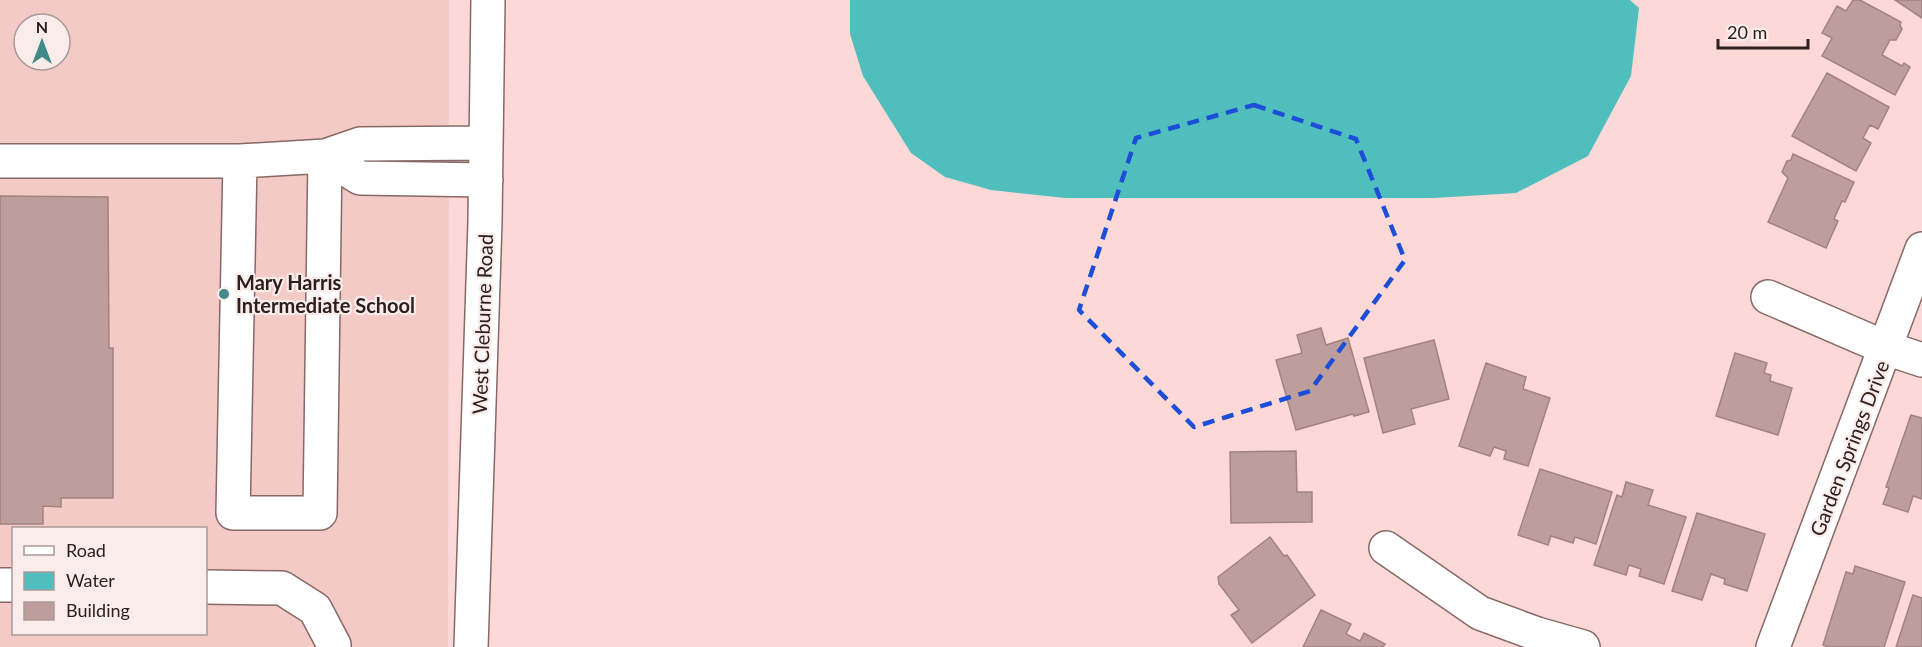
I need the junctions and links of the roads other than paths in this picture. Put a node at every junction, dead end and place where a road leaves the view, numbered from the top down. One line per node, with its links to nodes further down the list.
1 (488, 0): 2 (street, West Cleburne Road)
2 (486, 143): 3 (street); 6 (street, West Cleburne Road)
3 (325, 156): 5 (street); 5 (street); 6 (street)
4 (0, 161): 5 (street)
5 (240, 161)
6 (486, 180): 14 (street, West Cleburne Road)
7 (1922, 249): 9 (street, Garden Springs Drive)
8 (1768, 297): 9 (street)
9 (1886, 348): 10 (street); 16 (street, Garden Springs Drive)
10 (1922, 360)
11 (1386, 548): 15 (street)
12 (207, 587): 13 (street)
13 (333, 647)
14 (471, 647)
15 (1583, 647)
16 (1773, 647)

